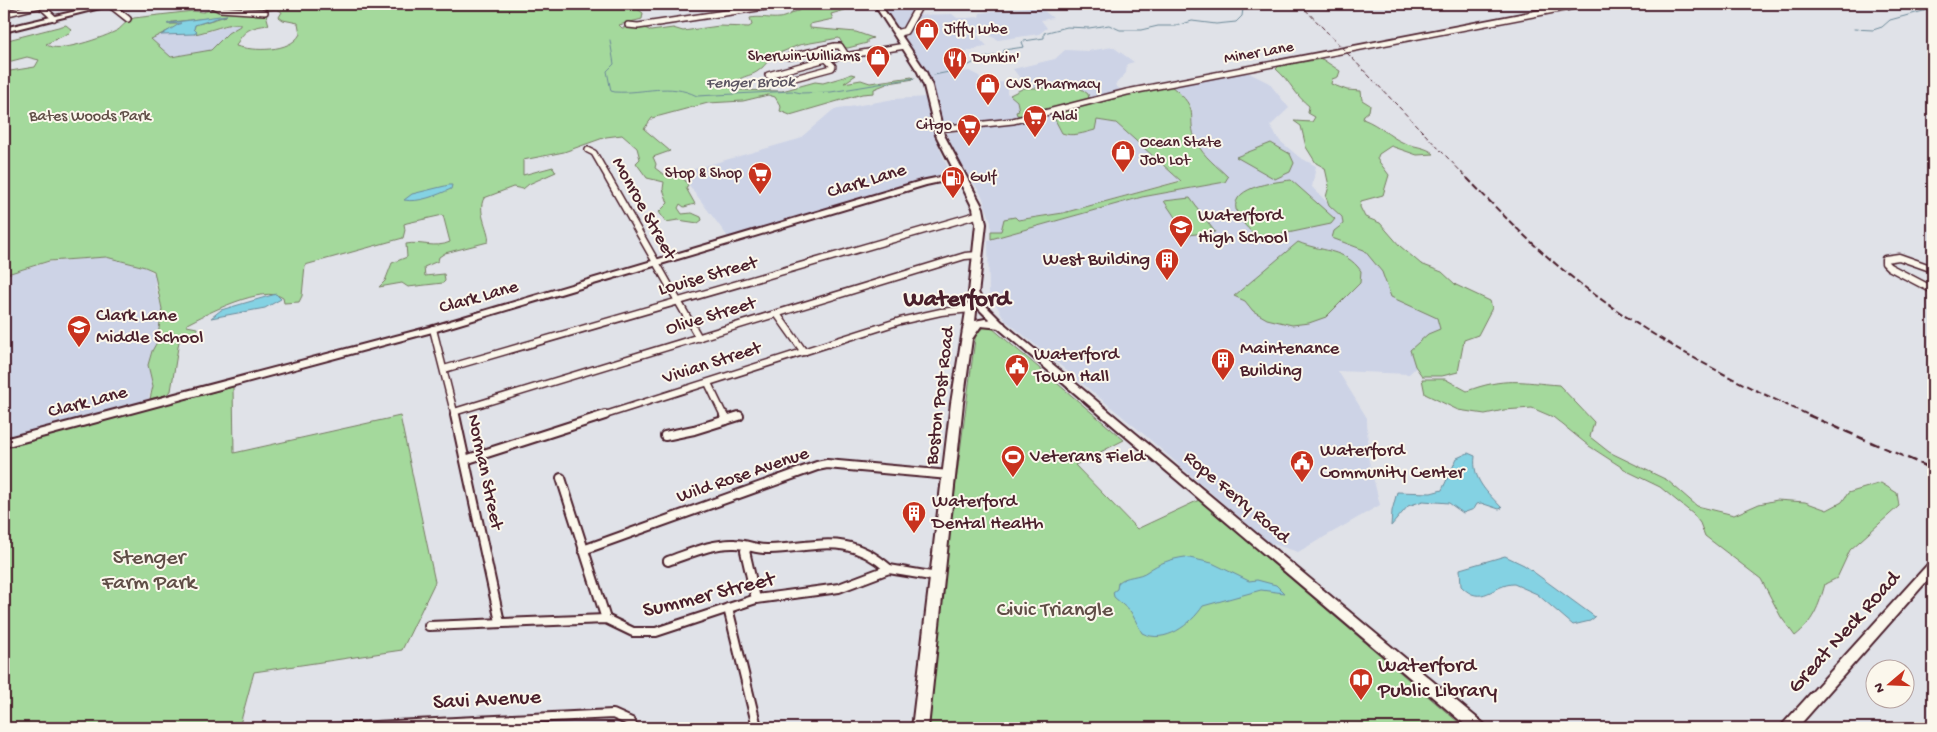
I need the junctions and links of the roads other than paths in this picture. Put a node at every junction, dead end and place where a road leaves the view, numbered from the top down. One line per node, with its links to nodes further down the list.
1 (39, 4): 11 (street); 12 (street)
2 (111, 4): 12 (main road); 13 (street)
3 (159, 4): 4 (street)
4 (174, 4)
5 (210, 4): 10 (street)
6 (785, 4): 14 (street)
7 (877, 4): 16 (main road)
8 (920, 4): 16 (street)
9 (1585, 4): 21 (street, Miner Lane)
10 (265, 12)
11 (4, 14)
12 (54, 18): 15 (main road)
13 (128, 19)
14 (628, 25)
15 (4, 30)
16 (897, 33): 17 (main road)
17 (905, 46): 18 (street); 21 (main road)
18 (846, 55): 19 (street); 20 (street)
19 (789, 57)
20 (826, 59): 20 (street)
21 (938, 129): 23 (main road)
22 (588, 150): 26 (street, Monroe Street)
23 (960, 176): 24 (main road); 26 (main road, Clark Lane)
24 (980, 214): 25 (main road, Boston Post Road); 30 (street, Louise Street)
25 (978, 255): 29 (main road, Boston Post Road); 32 (street, Olive Street)
26 (656, 264): 30 (street, Monroe Street); 34 (main road, Clark Lane)
27 (1933, 269): 28 (street)
28 (1933, 290)
29 (974, 293): 31 (main road, Boston Post Road); 33 (main road, Rope Ferry Road)
30 (678, 301): 35 (street, Monroe Street); 38 (street, Louise Street)
31 (971, 309): 36 (main road, Boston Post Road); 37 (street, Vivian Street)
32 (777, 314): 35 (street, Olive Street); 37 (street)
33 (1000, 325): 36 (main road); 63 (main road, Rope Ferry Road)
34 (433, 329): 38 (street, Norman Street); 44 (main road, Clark Lane)
35 (699, 338): 40 (street, Olive Street)
36 (965, 341): 46 (main road, Boston Post Road)
37 (804, 352): 39 (street, Vivian Street)
38 (444, 369): 40 (street, Norman Street)
39 (708, 382): 42 (street); 45 (street, Vivian Street)
40 (454, 412): 45 (street, Norman Street)
41 (739, 416): 42 (street)
42 (726, 420): 43 (street)
43 (665, 436)
44 (4, 443)
45 (465, 460): 57 (street, Norman Street)
46 (950, 475): 49 (street, Wild Rose Avenue); 53 (main road, Boston Post Road)
47 (561, 478): 49 (street)
48 (748, 547): 50 (street); 52 (street); 54 (street)
49 (583, 550): 56 (street)
50 (668, 561)
51 (1933, 566): 64 (main road, Great Neck Road)
52 (888, 569): 53 (street); 54 (street, Summer Street)
53 (937, 577): 62 (main road, Boston Post Road)
54 (756, 599): 55 (street, Summer Street)
55 (728, 608): 56 (street, Summer Street); 59 (street)
56 (606, 619): 57 (street, Summer Street)
57 (500, 622): 58 (street, Summer Street)
58 (429, 626)
59 (757, 727)
60 (335, 728): 61 (street, Savi Avenue)
61 (633, 728)
62 (920, 728)
63 (1479, 728)
64 (1788, 728)

